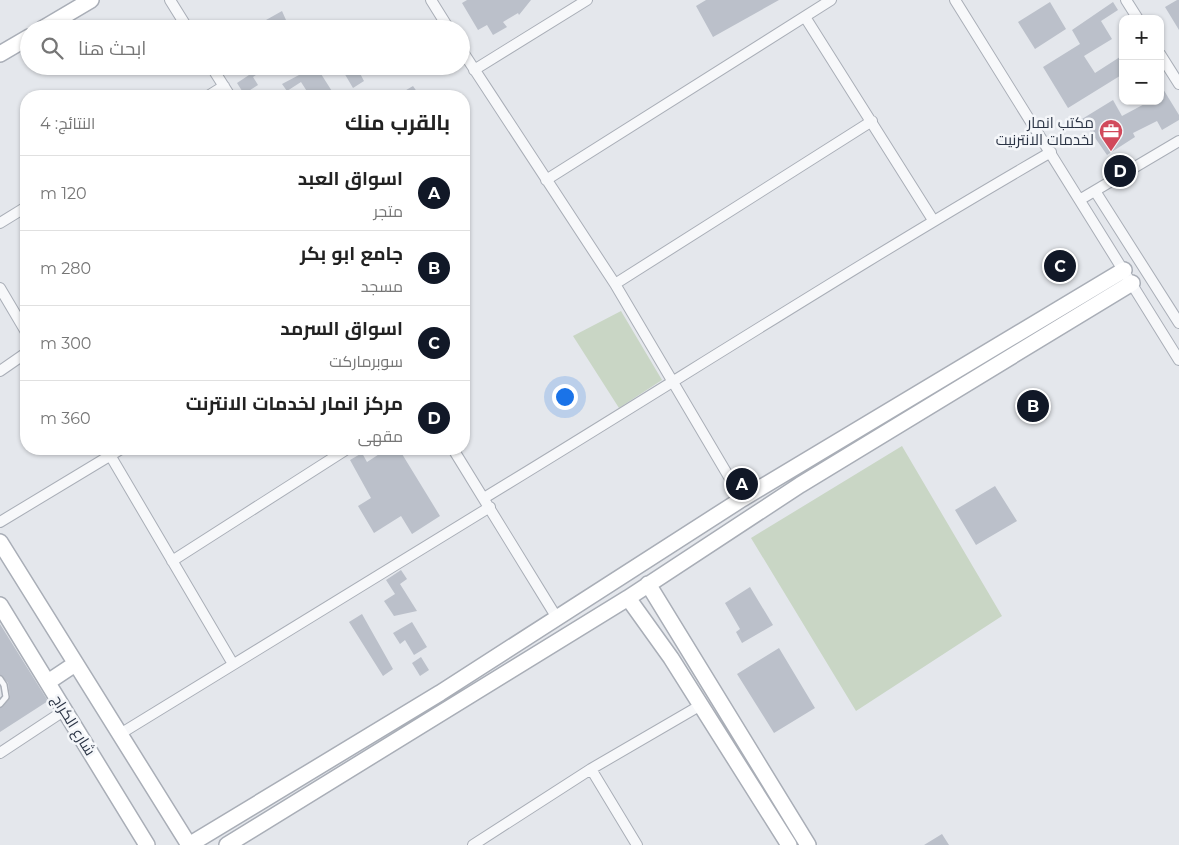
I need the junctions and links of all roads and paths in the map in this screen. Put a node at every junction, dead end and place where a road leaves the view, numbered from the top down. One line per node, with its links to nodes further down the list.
1 (91, 0): 10 (street)
2 (170, 0): 11 (street)
3 (431, 0): 12 (street)
4 (587, 0): 17 (street)
5 (831, 0): 9 (street)
6 (955, 0): 25 (street)
7 (1126, 0): 8 (street)
8 (1135, 15)
9 (805, 17): 23 (street); 26 (street)
10 (57, 20)
11 (182, 20)
12 (443, 20)
13 (20, 42): 14 (street)
14 (0, 54)
15 (1164, 60): 19 (street)
16 (470, 64): 17 (street)
17 (474, 70): 26 (street)
18 (217, 75): 20 (street)
19 (1179, 84)
20 (224, 86): 21 (street); 22 (street)
21 (218, 90)
22 (226, 90)
23 (872, 121): 30 (street); 33 (street)
24 (1179, 141): 27 (street)
25 (1051, 152): 28 (street); 30 (street)
26 (546, 180): 33 (street)
27 (1095, 191): 28 (street); 36 (street)
28 (1081, 200): 32 (street)
29 (20, 211): 31 (street)
30 (933, 220): 40 (street)
31 (0, 223)
32 (1128, 276): 38 (street); 44 (street); 45 (street)
33 (615, 284): 40 (street)
34 (0, 288): 35 (street)
35 (20, 322)
36 (1179, 323)
37 (20, 357): 39 (street)
38 (1179, 360)
39 (0, 371)
40 (674, 383): 46 (street); 47 (street)
41 (110, 455): 48 (street); 50 (street)
42 (338, 455): 50 (street)
43 (457, 455): 47 (street)
44 (791, 469): 45 (street); 46 (street)
45 (800, 485): 51 (street)
46 (742, 499): 54 (street)
47 (487, 502): 54 (street); 58 (street)
48 (0, 522)
49 (0, 542): 57 (street)
50 (172, 561): 58 (street)
51 (648, 584): 52 (street); 55 (street)
52 (628, 598): 56 (street); 64 (street)
53 (0, 605): 60 (street, شارع الكراج)
54 (558, 618): 61 (street)
55 (686, 648): 56 (street); 75 (street)
56 (671, 658): 63 (street)
57 (75, 664): 60 (street); 66 (street)
58 (233, 664): 66 (street)
59 (0, 679): 62 (lane)
60 (48, 682): 65 (street, شارع الكراج)
61 (440, 693): 64 (street); 70 (street)
62 (0, 704)
63 (701, 705): 68 (street); 74 (street)
64 (448, 707): 71 (street)
65 (65, 710): 67 (street); 69 (street, شارع الكراج)
66 (120, 734): 70 (street)
67 (0, 752)
68 (591, 768): 72 (street); 73 (street)
69 (147, 845)
70 (189, 845)
71 (227, 845)
72 (473, 845)
73 (637, 845)
74 (789, 845)
75 (808, 845)

